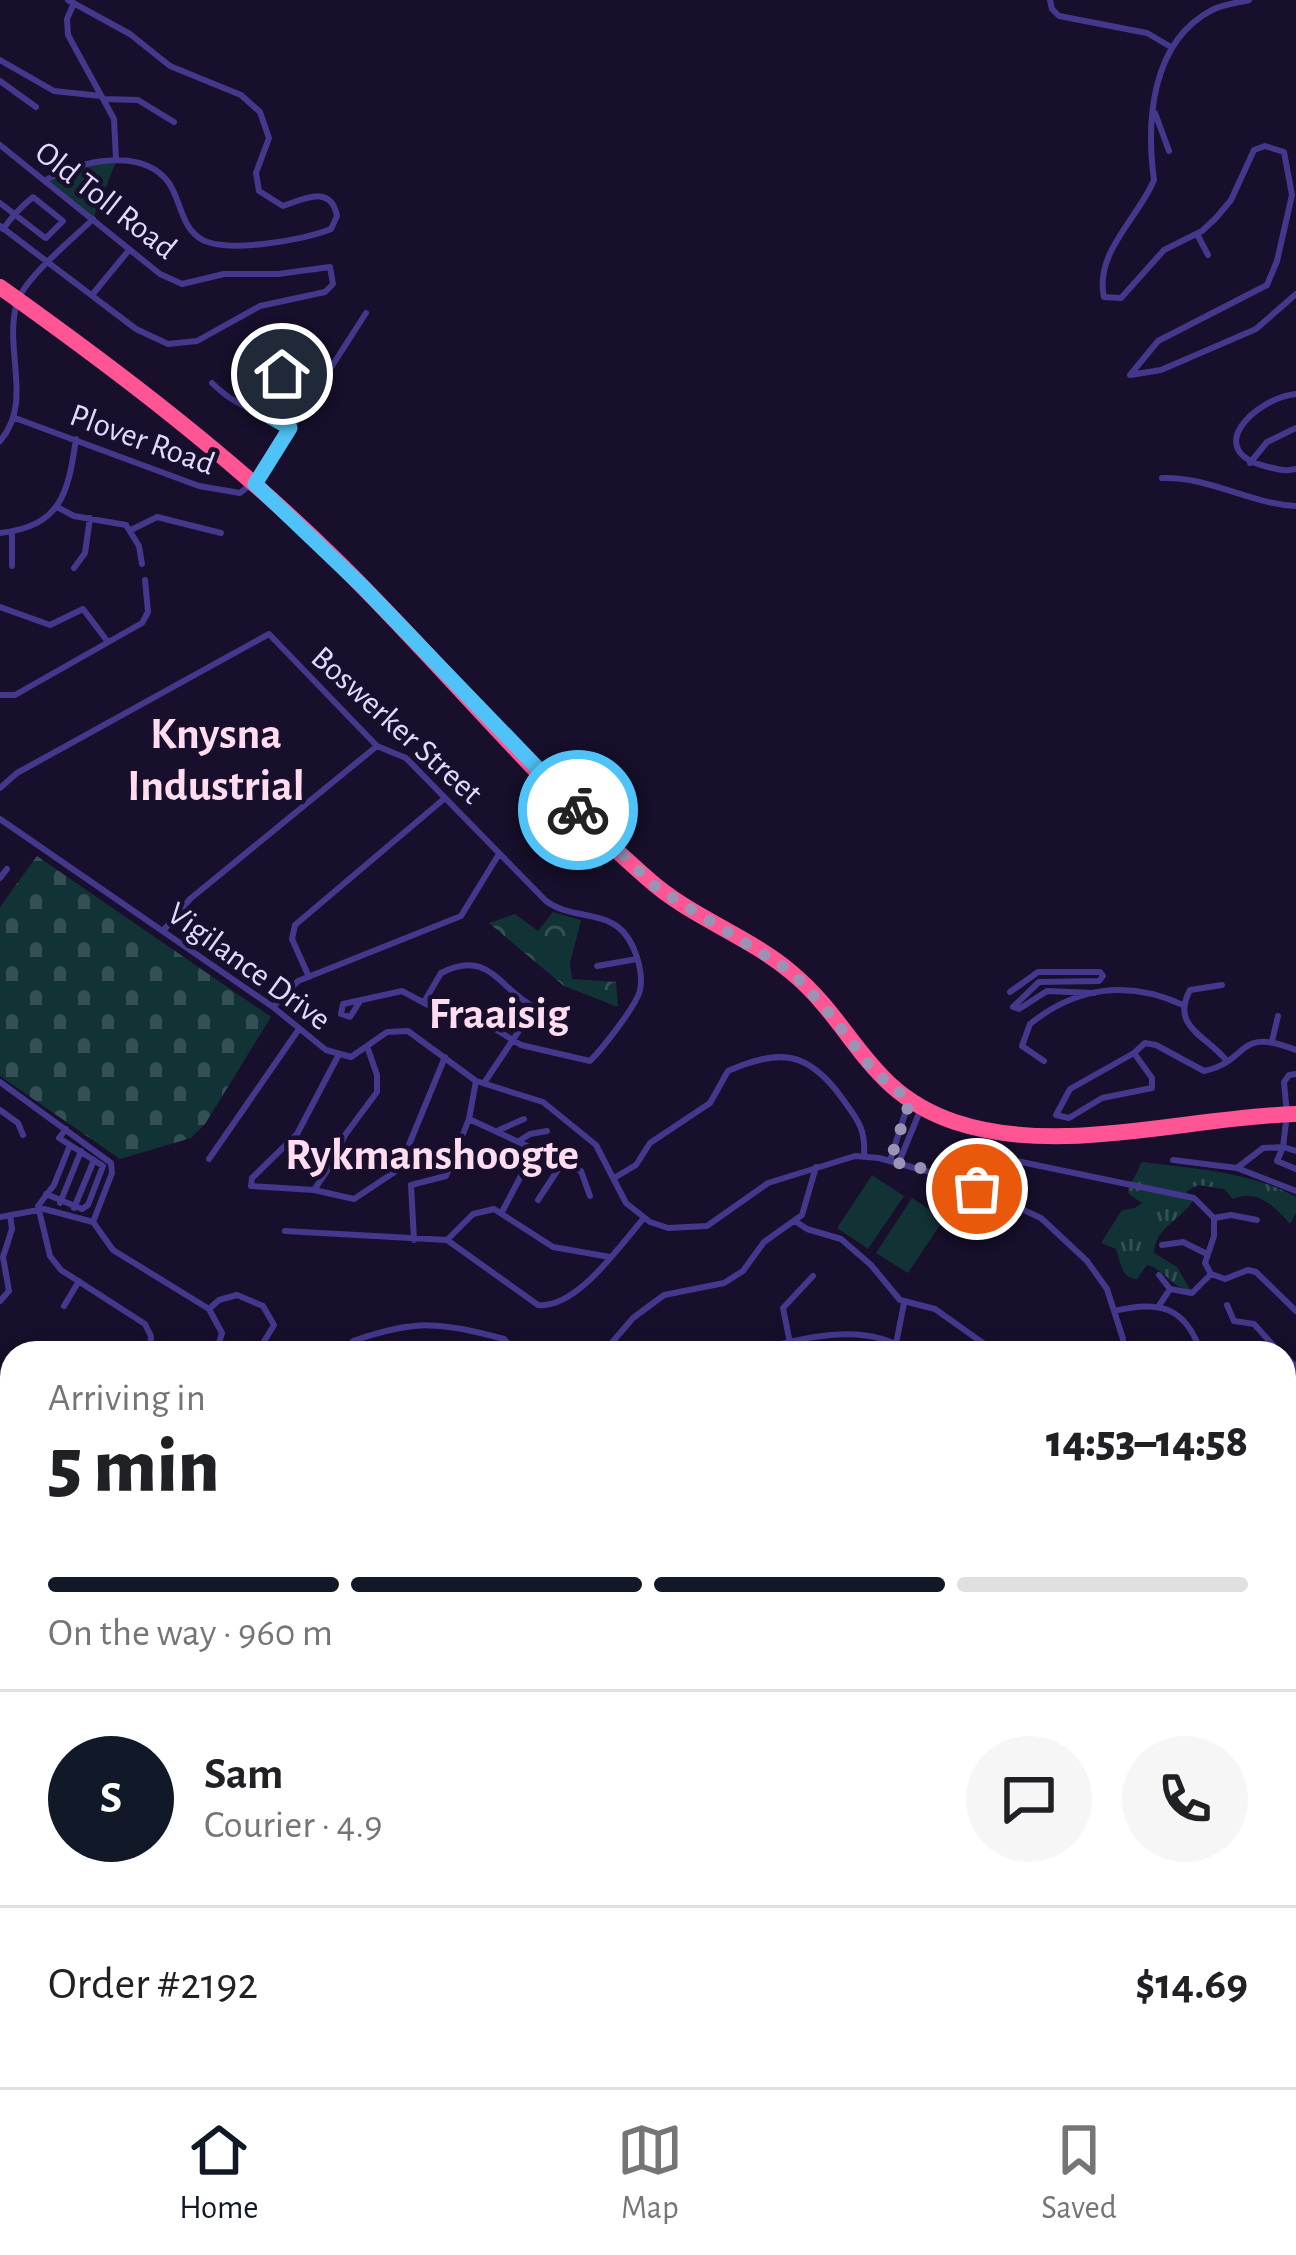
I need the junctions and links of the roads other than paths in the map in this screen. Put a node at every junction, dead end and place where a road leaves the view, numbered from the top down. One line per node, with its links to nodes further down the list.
1 (1050, 0): 5 (street)
2 (1250, 0): 4 (street)
3 (71, 2): 8 (street); 14 (street)
4 (1224, 3): 5 (street)
5 (1171, 47): 10 (street)
6 (0, 61): 8 (street)
7 (0, 81): 9 (street)
8 (102, 98): 11 (street); 14 (street)
9 (36, 107)
10 (1154, 110): 13 (street); 20 (street)
11 (175, 122)
12 (0, 145): 15 (street, Old Toll Road)
13 (1169, 152)
14 (116, 161): 15 (street)
15 (46, 180): 18 (street, Old Toll Road)
16 (0, 203): 17 (street)
17 (15, 214): 17 (street); 19 (street)
18 (93, 219): 21 (street, Old Toll Road); 23 (street)
19 (2, 227): 23 (street)
20 (1197, 234): 22 (street); 25 (street)
21 (129, 250): 26 (street); 26 (street, Old Toll Road)
22 (1208, 254)
23 (50, 263): 26 (street); 27 (street)
24 (0, 287): 27 (highway)
25 (1296, 294)
26 (92, 295)
27 (17, 299): 33 (street); 41 (highway)
28 (367, 313): 34 (street)
29 (282, 374): 32 (street)
30 (212, 382): 32 (street)
31 (1296, 394): 38 (street)
32 (260, 411): 34 (street)
33 (14, 418): 36 (street, Plover Road); 37 (street)
34 (290, 428): 41 (street)
35 (1296, 428): 38 (street)
36 (76, 439): 41 (street, Plover Road); 42 (street)
37 (0, 442)
38 (1250, 463): 39 (street)
39 (1296, 469)
40 (1162, 478): 43 (street)
41 (255, 484): 90 (highway)
42 (56, 506): 44 (street); 46 (street)
43 (1296, 506)
44 (90, 518): 45 (street); 51 (street)
45 (131, 530): 47 (street); 49 (street)
46 (12, 532): 48 (street); 50 (street)
47 (220, 532)
48 (0, 533)
49 (142, 564)
50 (13, 566)
51 (74, 568)
52 (145, 580): 54 (street)
53 (0, 608): 54 (street)
54 (107, 642): 55 (street)
55 (0, 694)
56 (377, 746): 57 (street, Boswerker Street); 58 (street, Boswerker Street); 63 (street)
57 (0, 788)
58 (446, 798): 60 (street, Boswerker Street); 66 (street)
59 (0, 819): 63 (street, Vigilance Drive)
60 (499, 853): 64 (street, Boswerker Street); 66 (street)
61 (7, 868): 62 (street)
62 (0, 878)
63 (163, 931): 73 (street, Vigilance Drive)
64 (637, 958): 65 (street); 78 (street)
65 (597, 966)
66 (309, 977): 73 (street)
67 (1222, 985): 72 (street)
68 (1010, 992): 69 (street)
69 (1094, 993): 72 (street); 86 (street)
70 (360, 1001): 71 (street)
71 (424, 1001): 74 (street); 78 (street)
72 (1184, 1005): 85 (street)
73 (273, 1007): 77 (street, Vigilance Drive)
74 (535, 1007): 75 (street); 78 (street)
75 (566, 1014)
76 (1278, 1016): 79 (street)
77 (300, 1028): 83 (street, Vigilance Drive); 106 (street)
78 (512, 1041): 89 (street)
79 (1271, 1041): 81 (street); 85 (street)
80 (368, 1049): 83 (street, Vigilance Drive); 84 (street, Vigilance Drive); 118 (street)
81 (1296, 1050)
82 (1134, 1053): 82 (street); 85 (street)
83 (338, 1056): 118 (street)
84 (445, 1057): 89 (street, Vigilance Drive); 113 (street)
85 (1226, 1060)
86 (1044, 1061)
87 (1296, 1074): 92 (street)
88 (0, 1082): 95 (street)
89 (480, 1082): 93 (street); 115 (street, Vigilance Drive)
90 (916, 1104): 92 (highway); 109 (street); 109 (street)
91 (0, 1110): 98 (street)
92 (1292, 1114): 101 (street)
93 (469, 1119): 96 (street); 116 (street)
94 (524, 1119): 96 (street)
95 (66, 1130): 100 (street); 133 (street)
96 (499, 1130): 99 (street)
97 (547, 1131): 99 (street)
98 (23, 1135)
99 (519, 1141): 102 (street)
100 (70, 1145): 103 (street); 120 (street)
101 (1283, 1147): 104 (street); 112 (street); 114 (street)
102 (535, 1150): 110 (street); 126 (street)
103 (81, 1151): 107 (street); 123 (street)
104 (1296, 1151)
105 (864, 1156): 109 (street); 111 (street); 115 (street)
106 (209, 1159)
107 (94, 1160): 124 (street); 124 (street)
108 (1173, 1160): 112 (street)
109 (894, 1161): 117 (street)
110 (561, 1165): 121 (street); 122 (street)
111 (816, 1168): 129 (street); 132 (street)
112 (1238, 1168): 119 (street)
113 (399, 1169): 116 (street); 118 (street)
114 (1296, 1169)
115 (614, 1178): 129 (street, Vigilance Drive)
116 (410, 1185): 135 (street)
117 (977, 1189): 130 (street); 151 (street)
118 (314, 1190)
119 (1296, 1191)
120 (46, 1195): 123 (street); 125 (street)
121 (590, 1196)
122 (538, 1200)
123 (60, 1203): 124 (street)
124 (74, 1208)
125 (38, 1210): 127 (street); 133 (street); 143 (street)
126 (502, 1212): 136 (street); 139 (street)
127 (10, 1216): 128 (street); 145 (street)
128 (0, 1217)
129 (644, 1217): 139 (street)
130 (1214, 1218): 131 (street); 138 (street)
131 (1257, 1220)
132 (795, 1221): 146 (street); 158 (street)
133 (93, 1222): 150 (street)
134 (285, 1231): 135 (street)
135 (414, 1240): 136 (street)
136 (447, 1240): 139 (street)
137 (1162, 1245): 138 (street)
138 (1207, 1254): 140 (street)
139 (610, 1257)
140 (1211, 1274): 144 (street); 152 (street)
141 (1160, 1275): 144 (street)
142 (813, 1276): 159 (street)
143 (79, 1281): 148 (street); 153 (street)
144 (1170, 1289): 149 (street)
145 (0, 1301)
146 (904, 1303): 161 (street); 162 (street)
147 (1227, 1305): 165 (street)
148 (64, 1306)
149 (1160, 1306): 151 (street); 164 (street)
150 (209, 1309): 154 (street); 155 (street)
151 (1114, 1311): 163 (street)
152 (1296, 1311)
153 (151, 1341)
154 (220, 1341)
155 (264, 1341)
156 (353, 1341): 157 (street)
157 (505, 1341)
158 (613, 1341)
159 (789, 1341): 160 (street)
160 (883, 1341)
161 (897, 1341)
162 (980, 1341)
163 (1120, 1341)
164 (1196, 1341)
165 (1270, 1341)

